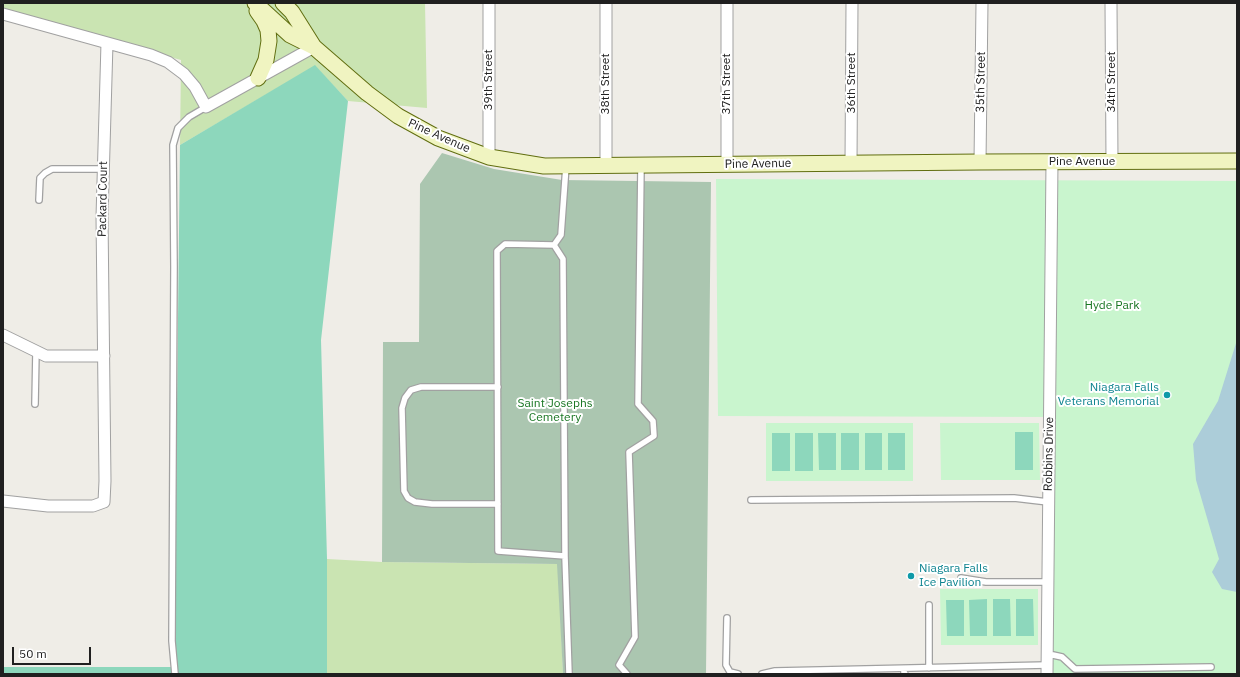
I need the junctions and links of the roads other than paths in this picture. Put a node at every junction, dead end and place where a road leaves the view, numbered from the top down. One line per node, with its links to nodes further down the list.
1 (247, 3): 13 (main road)
2 (255, 3): 12 (main road)
3 (283, 3): 12 (main road)
4 (489, 3): 15 (street, 39th Street)
5 (606, 3): 21 (street, 38th Street)
6 (727, 3): 23 (street, 37th Street)
7 (852, 3): 20 (street, 36th Street)
8 (982, 3): 17 (street, 35th Street)
9 (1111, 3): 19 (street, 34th Street)
10 (3, 14): 11 (street)
11 (107, 43): 14 (street); 25 (street, Packard Court)
12 (314, 47): 13 (street); 15 (main road, Pine Avenue)
13 (258, 78): 14 (street)
14 (206, 107): 45 (lane)
15 (488, 157): 24 (main road, Pine Avenue)
16 (1237, 161): 19 (main road, Pine Avenue)
17 (980, 162): 18 (main road, Pine Avenue); 20 (main road, Pine Avenue)
18 (1052, 162): 19 (main road, Pine Avenue); 35 (street, Robbins Drive)
19 (1112, 162)
20 (851, 163): 23 (main road, Pine Avenue)
21 (606, 165): 22 (main road, Pine Avenue); 24 (main road, Pine Avenue)
22 (641, 165): 23 (main road, Pine Avenue); 47 (lane)
23 (727, 165)
24 (566, 166): 27 (lane)
25 (104, 169): 26 (lane); 30 (street, Packard Court)
26 (39, 200)
27 (554, 245): 31 (lane); 37 (lane)
28 (3, 335): 29 (street)
29 (36, 351): 30 (street); 32 (lane)
30 (104, 356): 34 (street, Packard Court)
31 (498, 387): 36 (lane); 36 (lane)
32 (35, 404)
33 (751, 500): 35 (lane)
34 (3, 501)
35 (1048, 502): 39 (street, Robbins Drive)
36 (498, 504): 37 (lane)
37 (565, 556): 46 (lane)
38 (962, 578): 39 (lane)
39 (1047, 582): 42 (street, Robbins Drive)
40 (929, 605): 44 (lane)
41 (726, 618): 48 (lane)
42 (1047, 665): 43 (lane); 44 (lane)
43 (1211, 667)
44 (929, 668): 49 (lane)
45 (175, 674)
46 (569, 674)
47 (627, 674)
48 (738, 674)
49 (762, 674)

